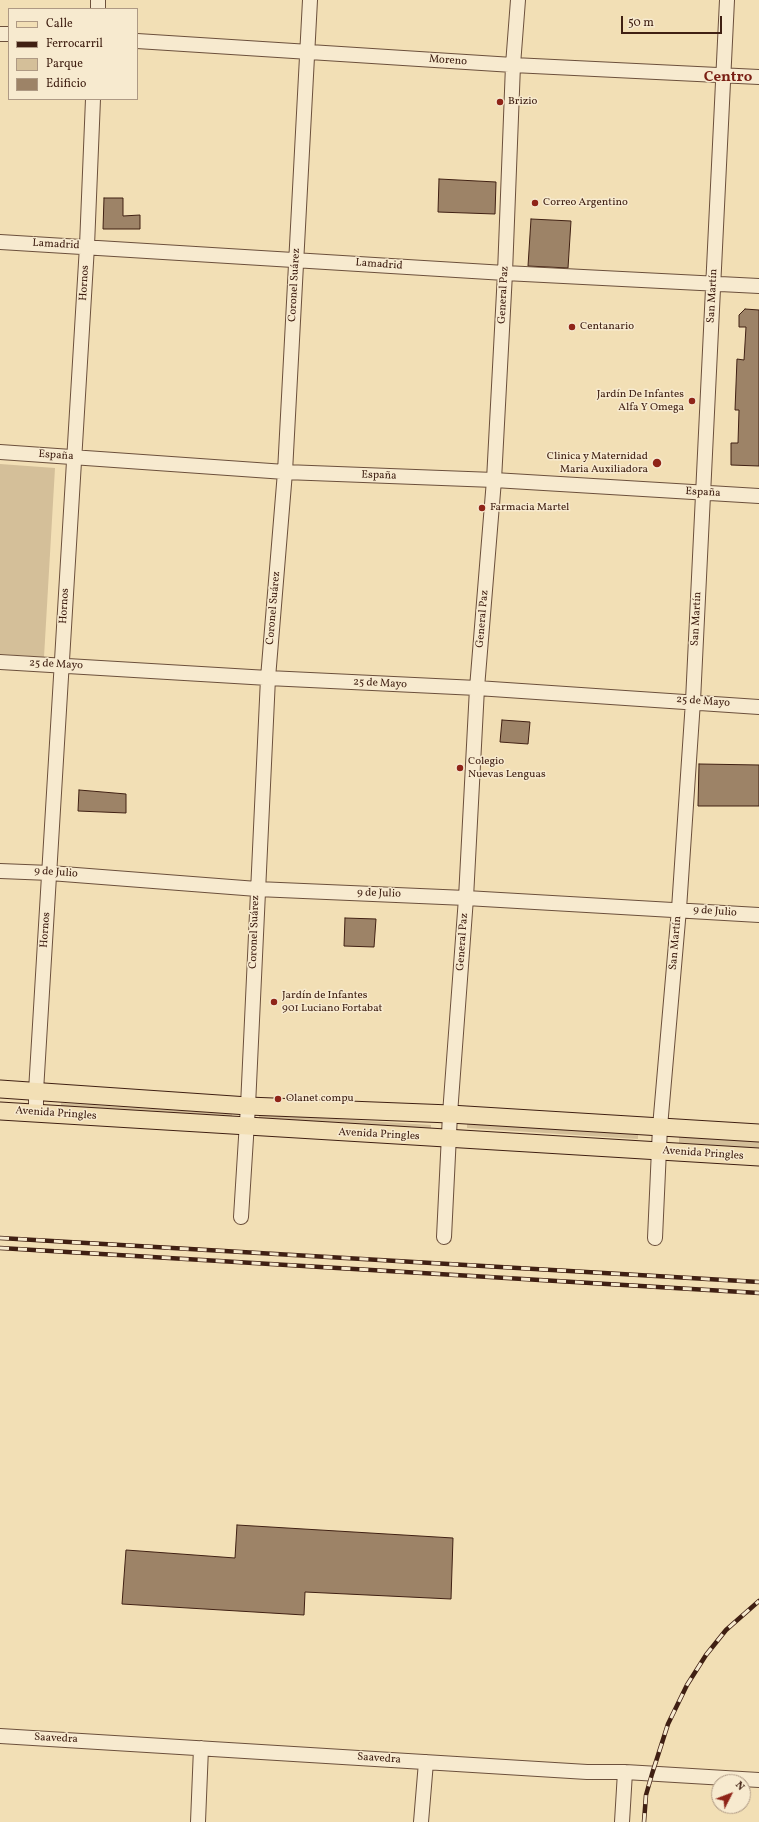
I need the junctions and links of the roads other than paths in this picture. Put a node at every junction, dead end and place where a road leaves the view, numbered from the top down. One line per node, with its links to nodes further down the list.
1 (310, 0): 5 (street, Coronel Suárez)
2 (518, 0): 6 (street, General Paz)
3 (727, 0): 7 (street, San Martín)
4 (138, 41): 5 (street, Moreno)
5 (307, 51): 6 (street, Moreno); 12 (street, Coronel Suárez)
6 (513, 65): 7 (street, Moreno); 13 (street, General Paz)
7 (722, 75): 8 (street, Moreno); 14 (street, San Martín)
8 (759, 78)
9 (93, 100): 11 (street, Hornos)
10 (0, 242): 11 (street, Lamadrid)
11 (88, 246): 12 (street, Lamadrid); 17 (street, Hornos)
12 (297, 260): 13 (street, Lamadrid); 18 (street, Coronel Suárez)
13 (505, 273): 14 (street, Lamadrid); 19 (street, General Paz)
14 (713, 283): 15 (street, Lamadrid); 20 (street, San Martín)
15 (759, 286)
16 (0, 452): 17 (street, España)
17 (75, 457): 18 (street, España); 23 (street, Hornos)
18 (285, 472): 19 (street, España); 24 (street, Coronel Suárez)
19 (494, 480): 20 (street, España); 25 (street, General Paz)
20 (703, 493): 21 (street, España); 26 (street, San Martín)
21 (759, 496)
22 (0, 662): 23 (street, 25 de Mayo)
23 (61, 665): 24 (street, 25 de Mayo); 29 (street, Hornos)
24 (268, 678): 25 (street, 25 de Mayo); 30 (street, Coronel Suárez)
25 (478, 688): 26 (street, 25 de Mayo); 31 (street, General Paz)
26 (693, 701): 27 (street, 25 de Mayo); 32 (street, San Martín)
27 (759, 707)
28 (0, 871): 29 (street, 9 de Julio)
29 (50, 873): 30 (street, 9 de Julio); 35 (street, Hornos)
30 (257, 889): 31 (street, 9 de Julio); 36 (street, Coronel Suárez)
31 (466, 898): 32 (street, 9 de Julio); 39 (street, General Paz)
32 (679, 909): 33 (street, 9 de Julio); 41 (street, San Martín)
33 (759, 915)
34 (0, 1089): 35 (main road, Avenida Pringles)
35 (36, 1091): 36 (main road, Avenida Pringles); 38 (street, Hornos)
36 (248, 1106): 39 (main road, Avenida Pringles); 40 (street, Coronel Suárez)
37 (0, 1111): 38 (main road, Avenida Pringles)
38 (36, 1113): 40 (main road, Avenida Pringles)
39 (450, 1114): 41 (main road, Avenida Pringles); 43 (street, General Paz)
40 (247, 1127): 43 (main road, Avenida Pringles); 46 (street, Coronel Suárez)
41 (660, 1127): 42 (main road, Avenida Pringles); 44 (street, San Martín)
42 (759, 1133)
43 (450, 1139): 44 (main road, Avenida Pringles); 47 (street, General Paz)
44 (658, 1151): 45 (main road, Avenida Pringles); 48 (street, San Martín)
45 (759, 1157)
46 (241, 1217)
47 (444, 1237)
48 (655, 1238)
49 (0, 1736): 50 (street, Saavedra)
50 (202, 1748): 51 (street, Saavedra); 54 (street)
51 (426, 1762): 52 (street, Saavedra); 55 (street)
52 (625, 1772): 53 (street, Saavedra); 56 (street)
53 (759, 1780)
54 (198, 1822)
55 (421, 1822)
56 (622, 1822)

